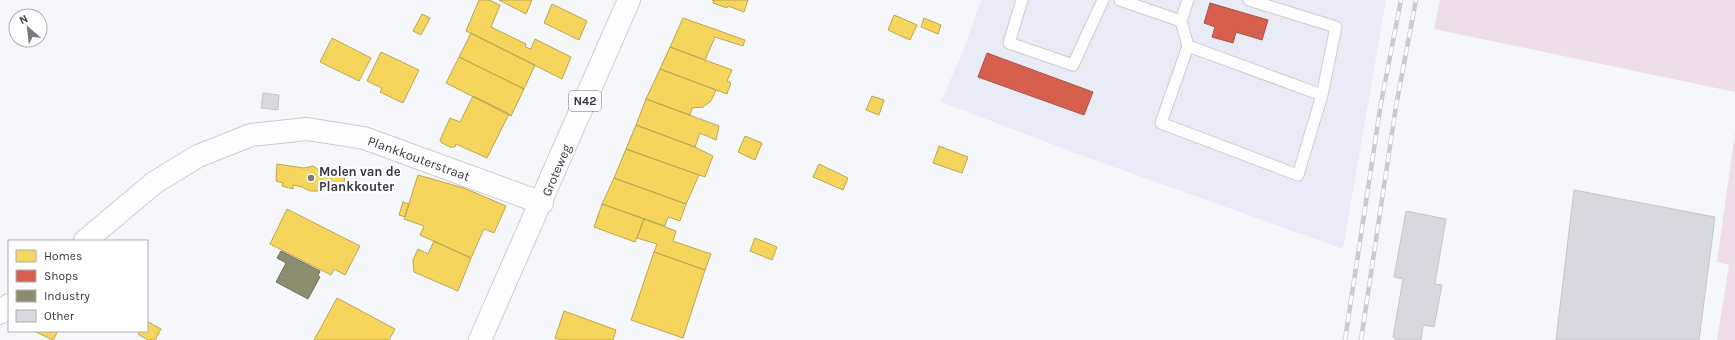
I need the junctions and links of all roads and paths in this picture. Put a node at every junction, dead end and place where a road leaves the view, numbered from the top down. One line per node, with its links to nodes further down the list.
1 (629, 0): 10 (street, Groteweg / N42)
2 (1022, 0): 3 (lane)
3 (1104, 0)
4 (1120, 0): 7 (lane)
5 (1188, 0): 7 (lane)
6 (1249, 0): 9 (lane)
7 (1181, 21): 8 (lane)
8 (1188, 46): 9 (lane); 9 (lane)
9 (1322, 95)
10 (542, 203): 11 (street, Plankkouterstraat); 14 (street, Groteweg / N42)
11 (86, 240)
12 (8, 306): 13 (street)
13 (0, 313)
14 (480, 340)

